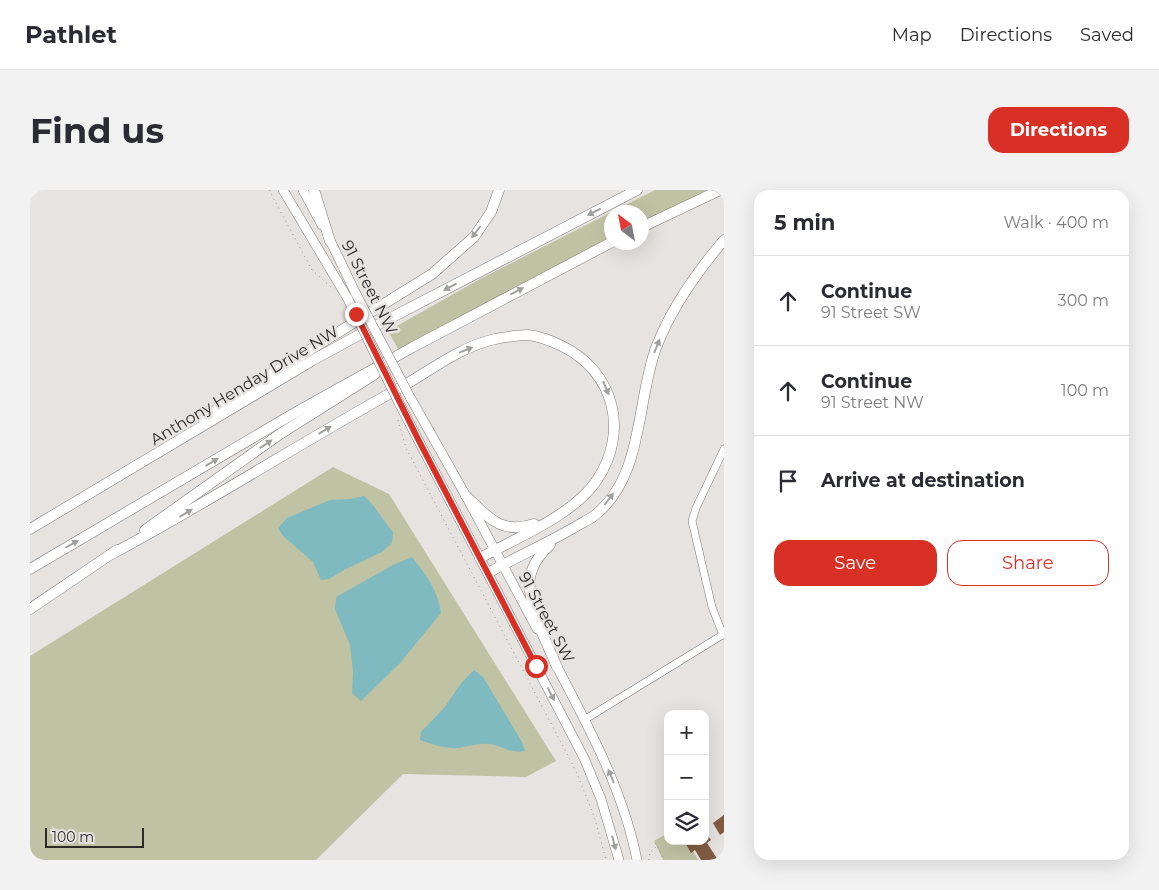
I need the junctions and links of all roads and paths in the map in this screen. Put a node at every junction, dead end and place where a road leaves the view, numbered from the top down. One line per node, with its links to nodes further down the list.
1 (269, 190): 12 (path)
2 (283, 190): 15 (main road, 91 Street NW, bridge)
3 (303, 190): 10 (main road, 91 Street NW)
4 (314, 190): 10 (highway)
5 (499, 190): 17 (highway, one-way to 17)
6 (637, 190): 17 (highway, Anthony Henday Drive NW, one-way to 17)
7 (720, 190): 8 (highway)
8 (649, 225)
9 (724, 240): 22 (highway, one-way to 9)
10 (330, 241): 14 (main road, 91 Street NW, bridge)
11 (604, 246): 13 (highway, one-way to 11)
12 (333, 289)
13 (413, 348): 24 (highway, one-way to 13); 27 (highway, one-way to 13)
14 (410, 397): 19 (main road, 91 Street SW)
15 (399, 403): 25 (main road, 91 Street SW)
16 (398, 419): 35 (path)
17 (172, 445): 21 (highway, Anthony Henday Drive NW)
18 (724, 449): 30 (lane)
19 (466, 496): 20 (highway); 23 (main road, 91 Street SW)
20 (556, 516): 23 (highway); 24 (highway, one-way to 20)
21 (30, 529)
22 (572, 529): 26 (highway); 31 (highway)
23 (495, 550): 25 (highway); 26 (main road, 91 Street SW)
24 (112, 554): 29 (highway)
25 (480, 558): 28 (main road, 91 Street SW)
26 (502, 564): 28 (highway); 31 (main road, 91 Street SW)
27 (30, 568)
28 (488, 573): 36 (main road, 91 Street SW, one-way to 36)
29 (30, 610)
30 (723, 635): 32 (lane)
31 (557, 667): 32 (main road, 91 Street SW)
32 (584, 720): 37 (main road, 91 Street SW, one-way to 32)
33 (655, 843): 34 (path)
34 (657, 846): 38 (path); 39 (path)
35 (606, 860)
36 (619, 860)
37 (637, 860)
38 (649, 860)
39 (665, 860)

